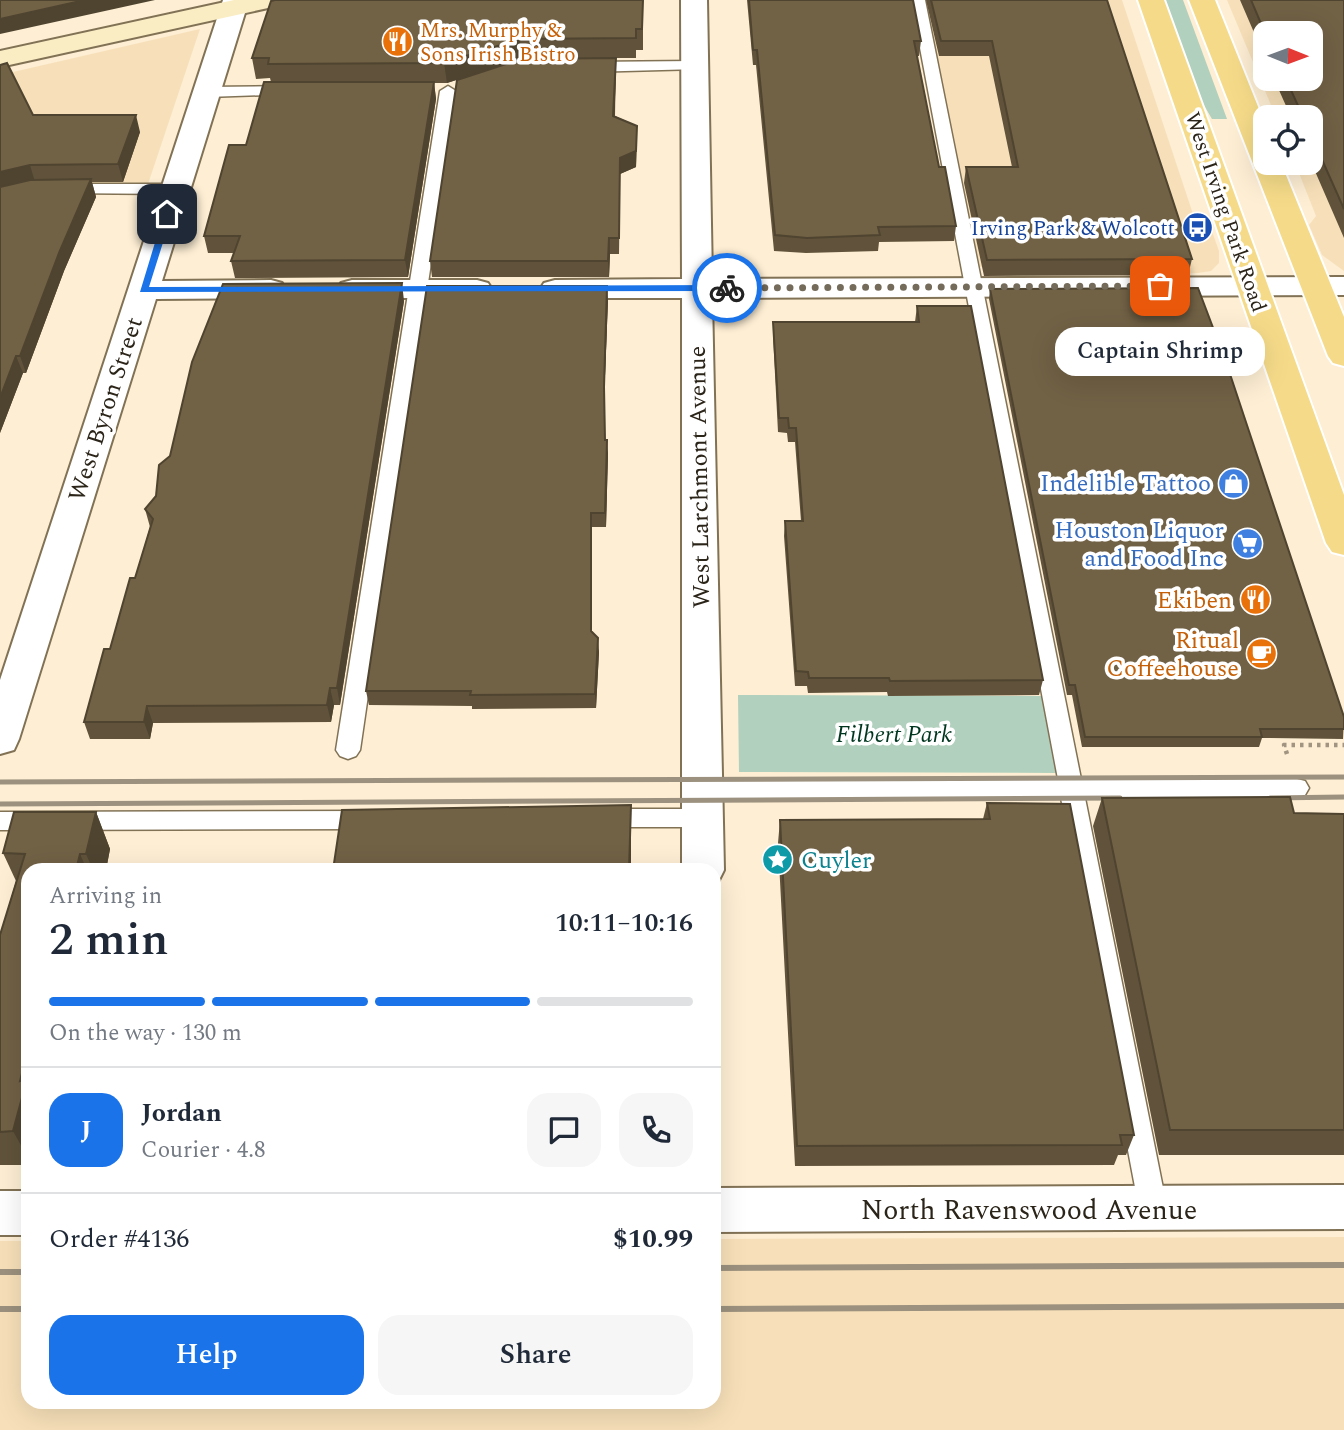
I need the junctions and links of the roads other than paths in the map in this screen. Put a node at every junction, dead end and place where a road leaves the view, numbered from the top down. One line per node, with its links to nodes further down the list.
1 (268, 0): 6 (main road)
2 (694, 0): 8 (street, West Larchmont Avenue)
3 (918, 0): 19 (lane)
4 (1150, 0): 17 (main road, West Irving Park Road)
5 (1202, 0): 13 (main road)
6 (235, 4): 7 (main road); 12 (street, West Byron Street)
7 (0, 59)
8 (694, 66): 9 (lane); 20 (street, West Larchmont Avenue)
9 (573, 67)
10 (448, 90): 21 (lane)
11 (302, 91): 12 (lane)
12 (207, 92): 15 (street, West Byron Street)
13 (1253, 128)
14 (1273, 175): 18 (main road)
15 (175, 189): 16 (lane); 22 (street, West Byron Street)
16 (49, 190)
17 (1251, 286): 18 (street); 19 (street); 24 (main road, West Irving Park Road)
18 (1330, 286): 23 (main road)
19 (974, 287): 20 (street); 27 (lane)
20 (697, 288): 21 (street); 29 (street, West Larchmont Avenue)
21 (417, 289): 22 (street); 26 (lane)
22 (143, 290): 25 (street, West Byron Street)
23 (1344, 356)
24 (1344, 543)
25 (0, 739)
26 (348, 750)
27 (1071, 788): 28 (lane); 29 (lane); 35 (lane)
28 (1297, 788)
29 (702, 803): 30 (lane); 33 (street, West Larchmont Avenue)
30 (583, 818)
31 (387, 819): 32 (lane)
32 (0, 821)
33 (703, 863)
34 (1344, 1207): 35 (street, North Ravenswood Avenue)
35 (1153, 1208): 36 (street, North Ravenswood Avenue)
36 (721, 1210)
37 (0, 1213): 38 (street)
38 (21, 1213)

